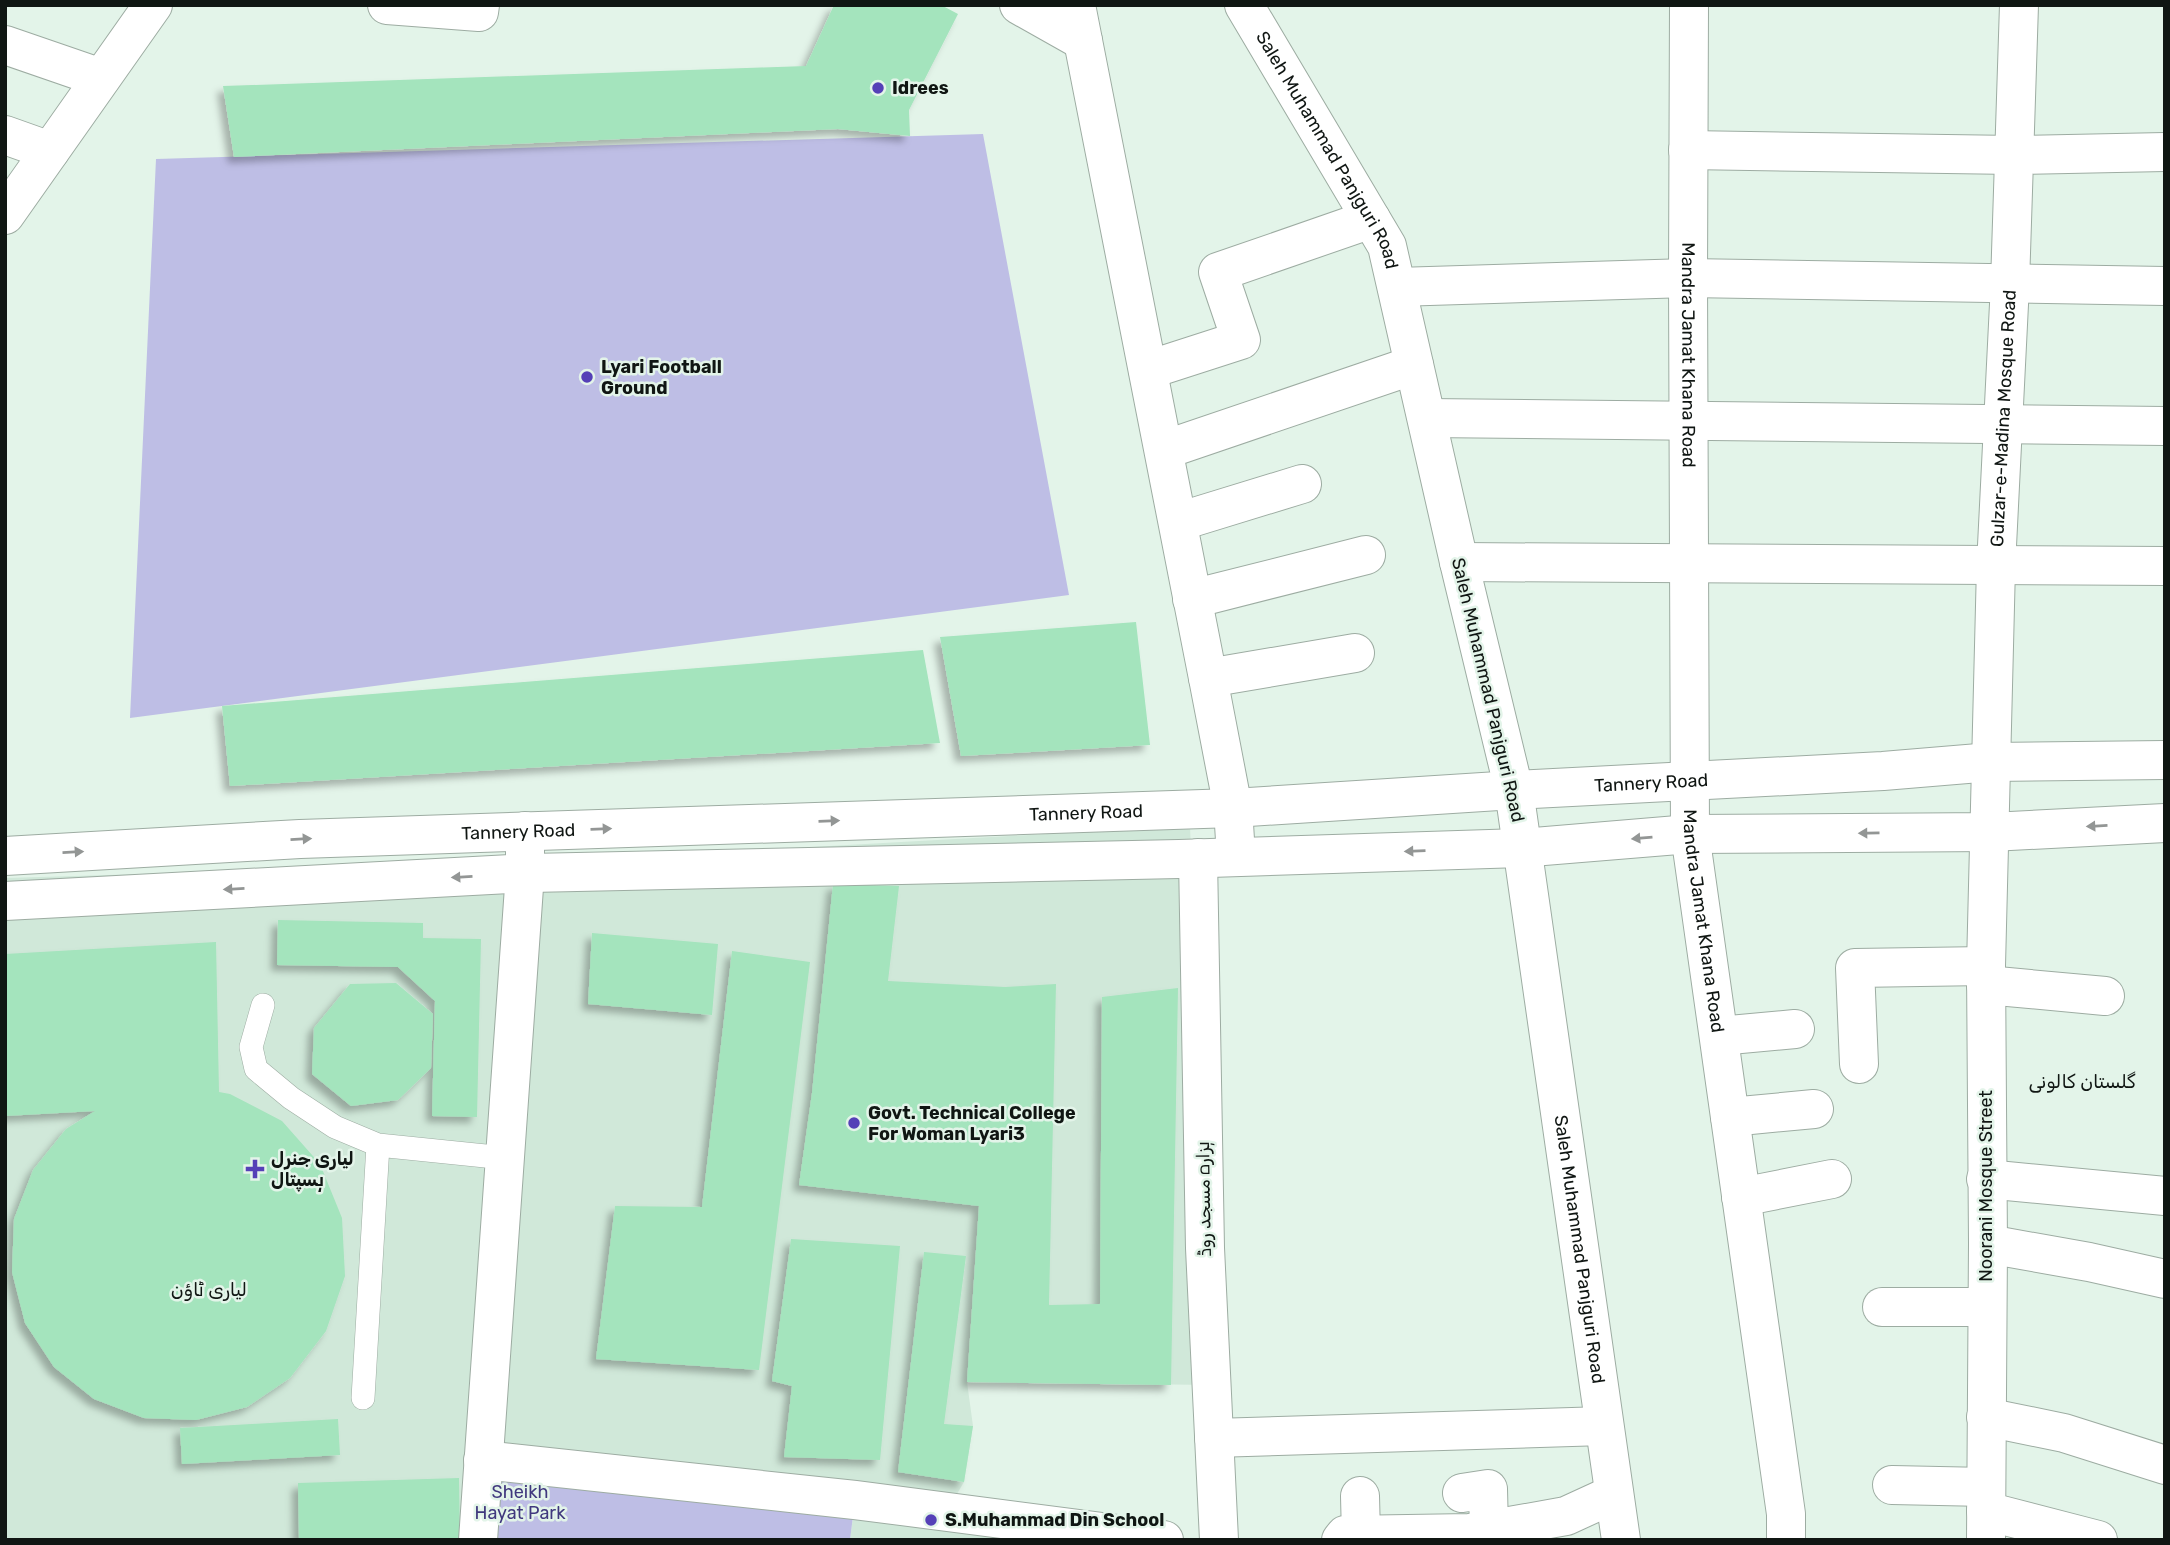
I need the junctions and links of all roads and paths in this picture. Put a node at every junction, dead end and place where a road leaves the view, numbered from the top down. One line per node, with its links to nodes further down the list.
1 (153, 5): 10 (street)
2 (480, 5): 7 (street)
3 (1019, 5): 8 (street)
4 (1244, 5): 17 (street, Saleh Muhammad Panjguri Road)
5 (1689, 5): 12 (street, Mandra Jamat Khana Road)
6 (2019, 5): 15 (street, Gulzar-e-Madina Mosque Road)
7 (411, 6)
8 (1080, 23): 23 (street)
9 (5, 45): 10 (street)
10 (101, 78): 13 (street)
11 (5, 135): 13 (street)
12 (1688, 150): 15 (street); 18 (street, Mandra Jamat Khana Road)
13 (50, 152): 16 (street)
14 (2165, 152): 15 (street)
15 (2014, 155): 19 (street, Gulzar-e-Madina Mosque Road)
16 (5, 215)
17 (1371, 219): 21 (street, Saleh Muhammad Panjguri Road); 23 (street)
18 (1688, 278): 19 (street); 21 (street); 25 (street, Mandra Jamat Khana Road)
19 (2010, 284): 20 (street); 26 (street, Gulzar-e-Madina Mosque Road)
20 (2165, 286)
21 (1397, 287): 22 (street, Saleh Muhammad Panjguri Road)
22 (1415, 365): 24 (street, Saleh Muhammad Panjguri Road); 28 (street)
23 (1148, 370): 28 (street)
24 (1427, 418): 25 (street); 33 (street, Saleh Muhammad Panjguri Road)
25 (1689, 420): 26 (street); 32 (street, Mandra Jamat Khana Road)
26 (2002, 423): 27 (street); 34 (street, Gulzar-e-Madina Mosque Road)
27 (2165, 426)
28 (1164, 450): 30 (street)
29 (1302, 484): 30 (street)
30 (1178, 522): 36 (street)
31 (1366, 555): 36 (street)
32 (1690, 561): 33 (street); 34 (street); 41 (street, Mandra Jamat Khana Road)
33 (1459, 562): 42 (street, Saleh Muhammad Panjguri Road)
34 (1996, 566): 35 (street); 40 (street, Gulzar-e-Madina Mosque Road)
35 (2165, 566)
36 (1192, 599): 38 (street)
37 (1355, 653): 38 (street)
38 (1208, 678): 43 (street)
39 (2165, 760): 40 (street, Tannery Road)
40 (1992, 762): 41 (street, Tannery Road); 46 (street, Gulzar-e-Madina Mosque Road)
41 (1691, 781): 42 (street, Tannery Road); 47 (street, Mandra Jamat Khana Road)
42 (1514, 790): 43 (street, Tannery Road); 48 (street, Saleh Muhammad Panjguri Road)
43 (1233, 808): 45 (street, Tannery Road, one-way to 43); 50 (street)
44 (2165, 822): 46 (street, one-way to 46)
45 (525, 831): 49 (street, Tannery Road, one-way to 45); 52 (street)
46 (1990, 832): 47 (street, one-way to 47); 54 (street, Noorani Mosque Street)
47 (1690, 834): 48 (street, one-way to 48); 58 (street, Mandra Jamat Khana Road)
48 (1521, 848): 50 (street, one-way to 50); 74 (street, Saleh Muhammad Panjguri Road)
49 (5, 856)
50 (1236, 856): 51 (street)
51 (1198, 858): 52 (street); 75 (street, ہزارہ مسجد روڈ)
52 (525, 873): 53 (street, one-way to 53); 63 (street)
53 (5, 901)
54 (1986, 976): 55 (street); 59 (street); 64 (street, Noorani Mosque Street)
55 (2105, 996)
56 (263, 1005): 62 (lane)
57 (1795, 1028): 58 (street)
58 (1719, 1036): 61 (street, Mandra Jamat Khana Road)
59 (1859, 1065)
60 (1814, 1109): 61 (street)
61 (1730, 1117): 67 (street, Mandra Jamat Khana Road)
62 (378, 1145): 63 (lane); 72 (lane)
63 (505, 1158): 76 (street)
64 (1986, 1178): 66 (street); 68 (street, Noorani Mosque Street)
65 (1832, 1179): 67 (street)
66 (2165, 1196)
67 (1741, 1197): 89 (street, Mandra Jamat Khana Road)
68 (1988, 1244): 69 (street); 71 (street, Noorani Mosque Street)
69 (2165, 1279)
70 (1882, 1307): 71 (street)
71 (1986, 1307): 73 (street, Noorani Mosque Street)
72 (363, 1398)
73 (1986, 1417): 77 (street); 82 (street, Noorani Mosque Street)
74 (1604, 1426): 75 (street); 80 (street, Saleh Muhammad Panjguri Road)
75 (1214, 1437): 87 (street, ہزارہ مسجد روڈ)
76 (483, 1460): 85 (street); 86 (street)
77 (2165, 1465)
78 (1892, 1485): 82 (street)
79 (1462, 1493): 83 (street)
80 (1615, 1494): 83 (street); 88 (street, Saleh Muhammad Panjguri Road)
81 (1360, 1496): 84 (street)
82 (1986, 1513): 90 (street)
83 (1489, 1530): 84 (street)
84 (1351, 1537)
85 (478, 1540)
86 (1164, 1540)
87 (1219, 1540)
88 (1621, 1540)
89 (1786, 1540)
90 (2098, 1540)

